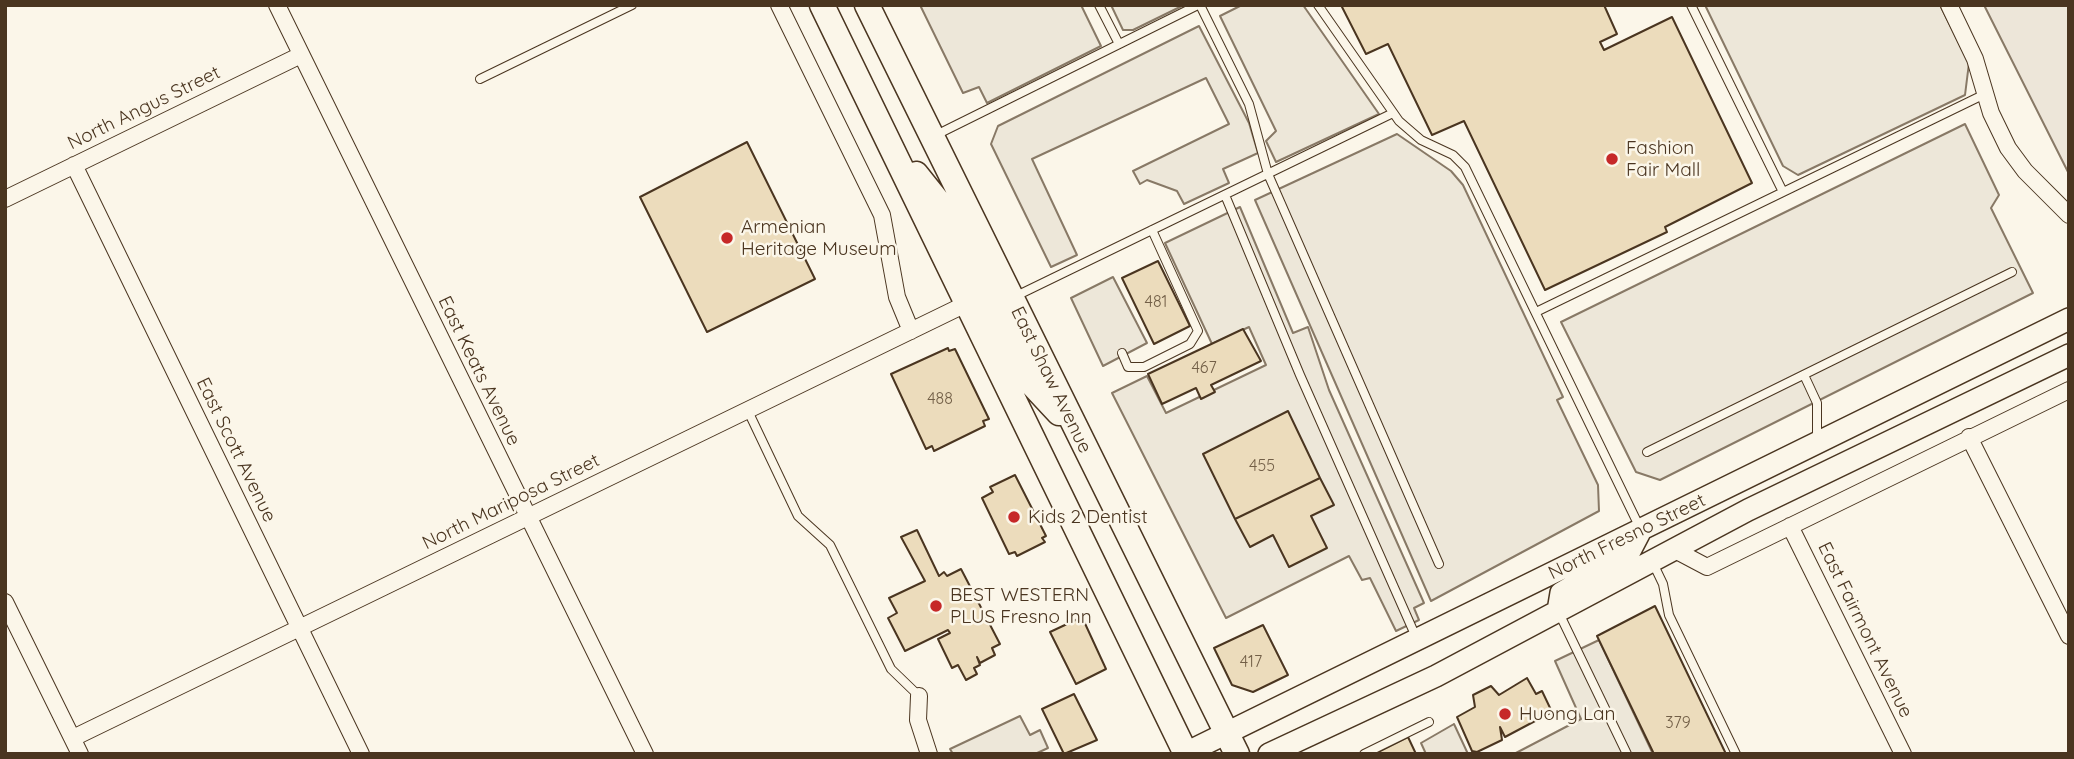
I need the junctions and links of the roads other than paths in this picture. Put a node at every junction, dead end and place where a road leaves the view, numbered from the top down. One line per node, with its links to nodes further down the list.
1 (277, 5): 12 (street, East Keats Avenue)
2 (632, 5): 13 (lane)
3 (779, 5): 30 (street)
4 (822, 5): 17 (main road)
5 (867, 5): 16 (main road, East Shaw Avenue)
6 (1100, 5): 11 (lane)
7 (1199, 5): 11 (lane); 19 (lane)
8 (1318, 5): 15 (lane)
9 (1691, 5): 20 (lane)
10 (1949, 5): 14 (street)
11 (1119, 44): 16 (lane)
12 (301, 55): 18 (street, North Angus Street); 40 (street, East Keats Avenue)
13 (480, 79)
14 (1985, 94): 20 (lane); 23 (street)
15 (1393, 113): 19 (lane); 28 (lane)
16 (931, 137): 26 (main road, East Shaw Avenue)
17 (889, 141): 26 (main road); 27 (main road)
18 (74, 165): 22 (street, North Angus Street); 48 (street, East Scott Avenue)
19 (1268, 174): 21 (lane); 45 (lane)
20 (1783, 192): 28 (lane)
21 (1225, 195): 24 (lane); 50 (lane)
22 (5, 199)
23 (2069, 215)
24 (1152, 230): 26 (lane); 31 (lane)
25 (2012, 272): 33 (lane)
26 (1011, 298): 36 (main road, East Shaw Avenue)
27 (968, 303): 30 (street, North Mariposa Street); 36 (main road); 59 (main road)
28 (1536, 312): 42 (lane)
29 (2069, 319): 38 (main road, North Fresno Street)
30 (911, 331): 35 (street, North Mariposa Street)
31 (1122, 353)
32 (2069, 355): 43 (main road, North Fresno Street)
33 (1804, 375): 38 (lane); 39 (lane)
34 (2069, 390): 37 (street)
35 (748, 411): 40 (street, North Mariposa Street); 51 (lane)
36 (1079, 435): 54 (main road, East Shaw Avenue)
37 (1969, 437): 41 (street); 49 (street)
38 (1817, 442): 42 (main road, North Fresno Street)
39 (1647, 452)
40 (527, 517): 48 (street, North Mariposa Street); 57 (street, East Keats Avenue)
41 (1790, 526): 43 (street); 64 (street, East Fairmont Avenue)
42 (1641, 530): 47 (main road); 50 (main road, North Fresno Street)
43 (1673, 550): 44 (main road, North Fresno Street)
44 (1652, 561): 47 (main road, North Fresno Street); 63 (lane)
45 (1439, 564)
46 (5, 602): 53 (street)
47 (1558, 611): 60 (main road, North Fresno Street); 62 (lane)
48 (300, 628): 53 (street, North Mariposa Street); 56 (street, East Scott Avenue)
49 (2069, 636)
50 (1418, 639): 54 (main road, North Fresno Street)
51 (919, 696): 58 (street)
52 (1429, 722): 61 (lane)
53 (73, 738): 55 (street)
54 (1232, 743): 59 (main road, North Fresno Street)
55 (80, 754)
56 (361, 754)
57 (645, 754)
58 (929, 754)
59 (1185, 754)
60 (1269, 754)
61 (1364, 754)
62 (1627, 754)
63 (1736, 754)
64 (1903, 754)

